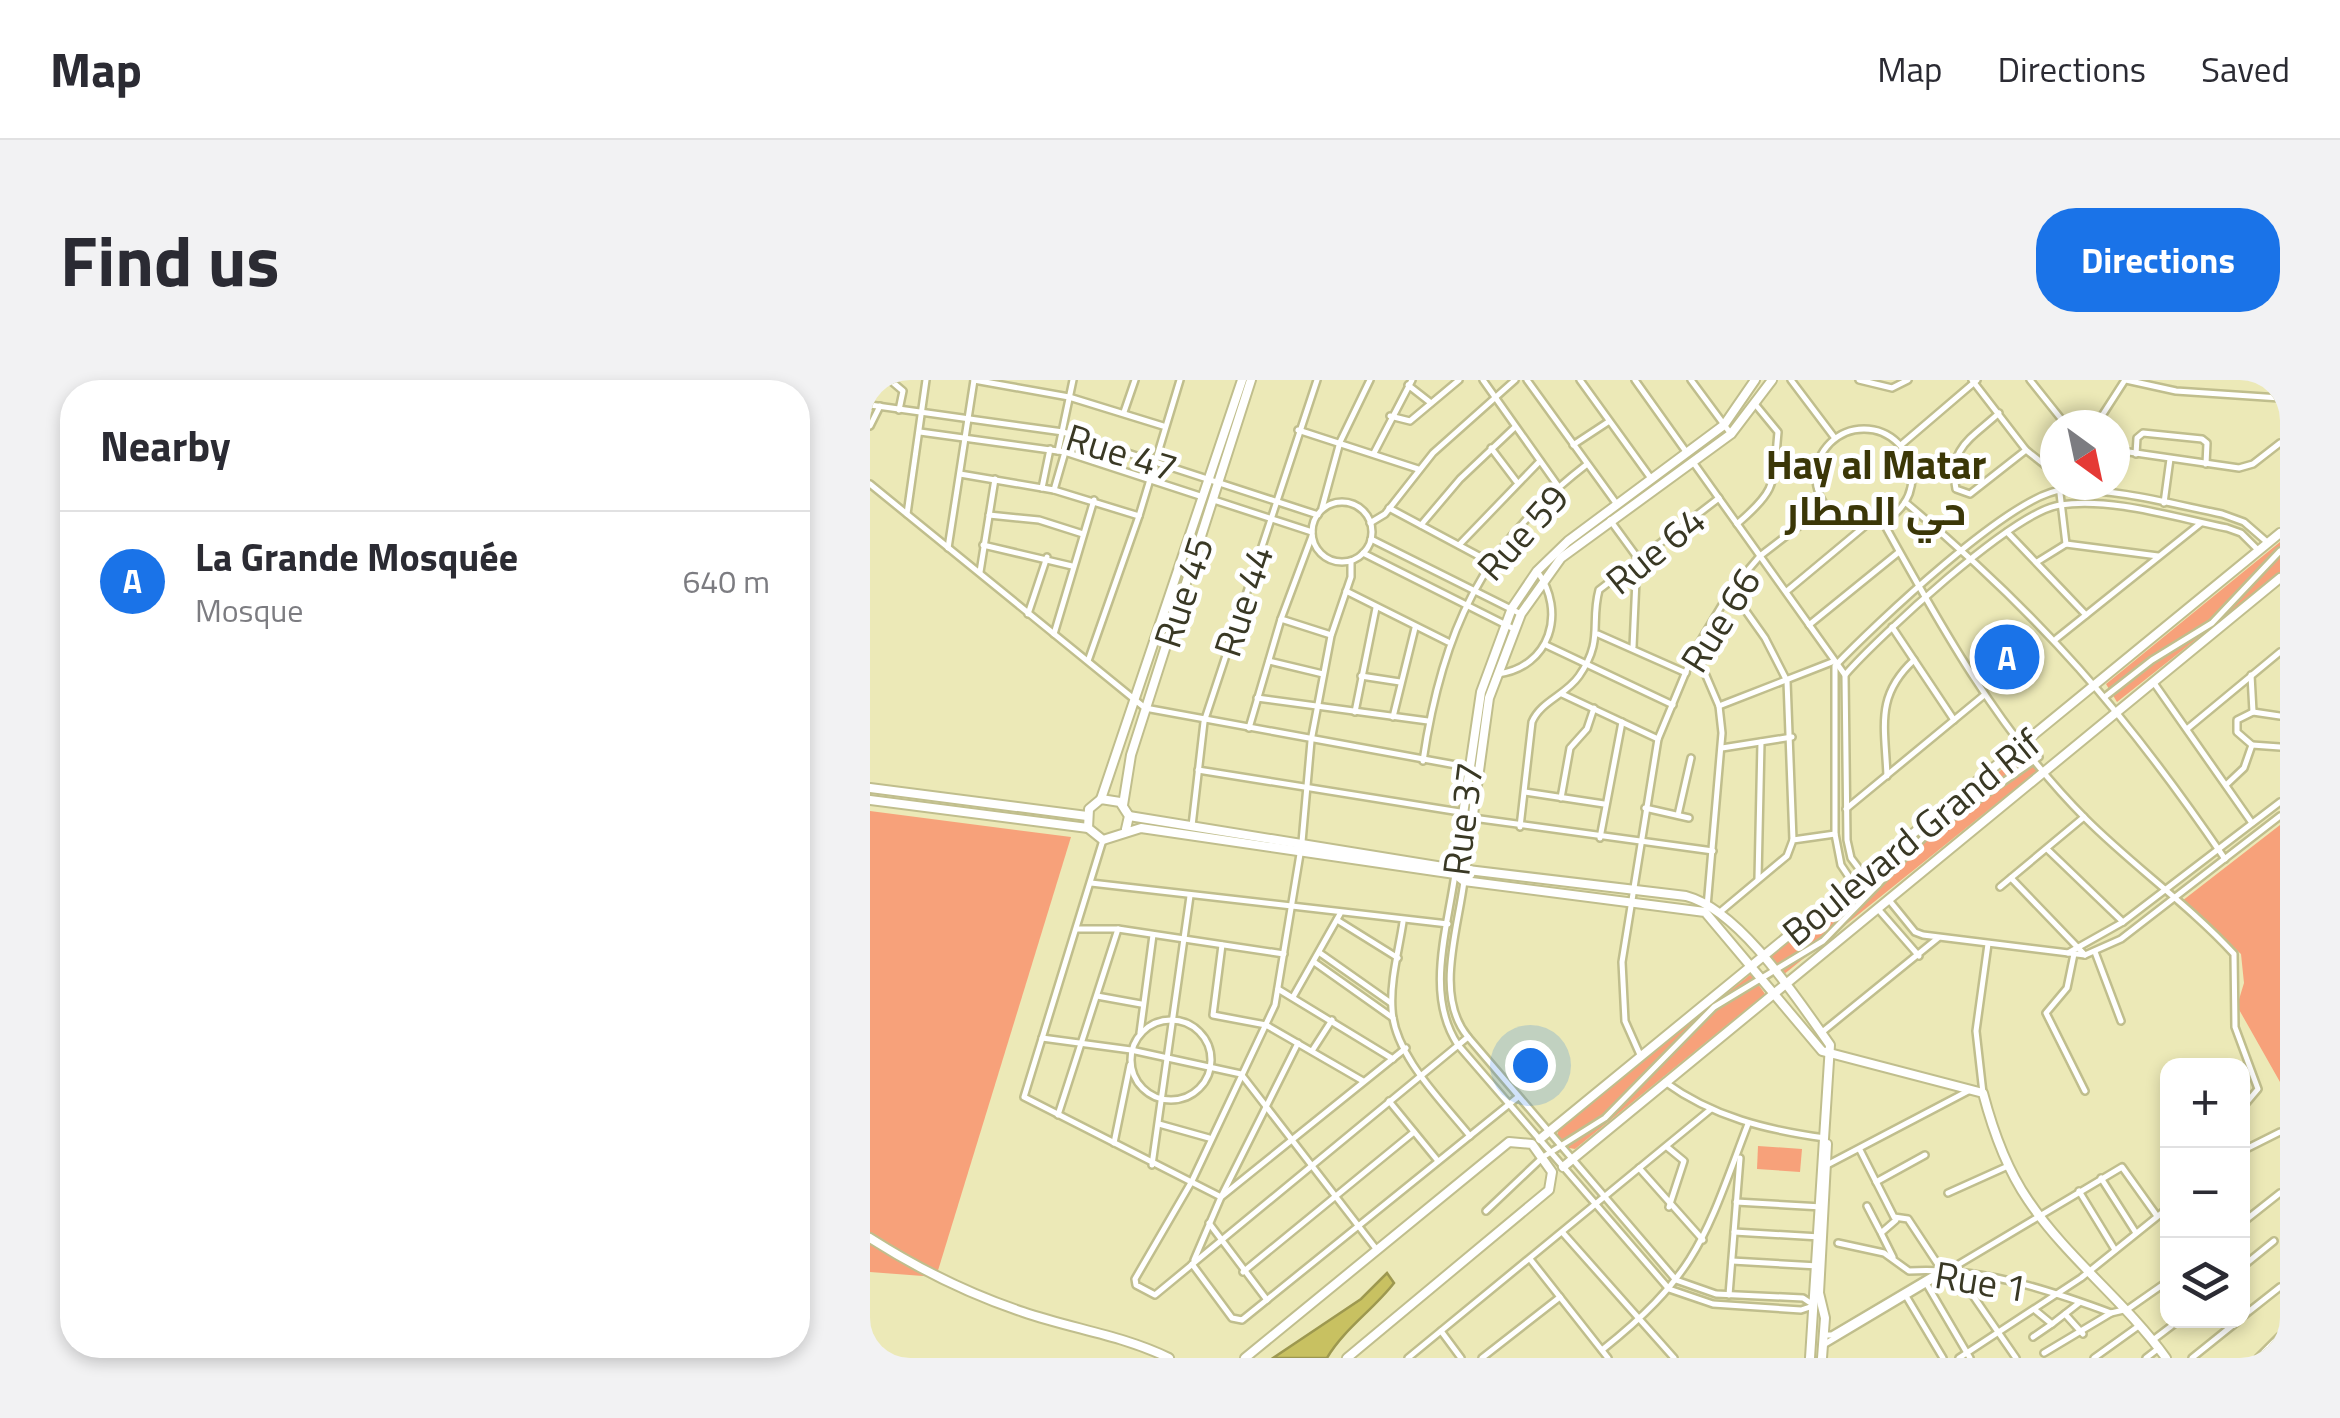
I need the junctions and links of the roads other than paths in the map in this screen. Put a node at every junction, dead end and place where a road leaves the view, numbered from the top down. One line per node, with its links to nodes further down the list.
1 (890, 380): 35 (street)
2 (926, 380): 39 (street)
3 (974, 380): 27 (street); 42 (street)
4 (1074, 380): 29 (street)
5 (1133, 380): 38 (street)
6 (1180, 380): 46 (street)
7 (1242, 380): 75 (street, Rue 45)
8 (1252, 380): 78 (street, Rue 45)
9 (1316, 380): 48 (street, Rue 44)
10 (1370, 380): 54 (street)
11 (1459, 380): 32 (street)
12 (1483, 380): 28 (street)
13 (1515, 380): 28 (street)
14 (1528, 380): 57 (street)
15 (1580, 380): 43 (street)
16 (1635, 380): 61 (street)
17 (1691, 380): 44 (street)
18 (1755, 380): 44 (street, Rue 37)
19 (1772, 380): 31 (street, Rue 37)
20 (1791, 380): 53 (street)
21 (1859, 380): 22 (street)
22 (1908, 380)
23 (2030, 380): 36 (street)
24 (2126, 380): 30 (street); 37 (street)
25 (1974, 381): 40 (street); 56 (street)
26 (1410, 382): 32 (street); 41 (street)
27 (1008, 383): 29 (street)
28 (1494, 395): 47 (street); 72 (street)
29 (1069, 397): 38 (street); 50 (street)
30 (2280, 398)
31 (1753, 402): 51 (street, Rue 37); 107 (street)
32 (1431, 403): 41 (street)
33 (870, 405): 34 (street, Rue 47)
34 (880, 406): 35 (street, Rue 47); 45 (street)
35 (899, 410): 39 (street, Rue 47)
36 (2054, 410)
37 (2106, 410)
38 (1124, 412): 46 (street)
39 (921, 413): 42 (street, Rue 47); 49 (street)
40 (1999, 413): 59 (street); 59 (street)
41 (1390, 416): 62 (street)
42 (968, 418): 50 (street, Rue 47); 52 (street)
43 (1608, 422): 57 (street); 74 (street)
44 (1724, 425): 51 (street); 61 (street, Rue 37)
45 (870, 426)
46 (1163, 426): 66 (street)
47 (1516, 427): 58 (street); 67 (street)
48 (1298, 430): 54 (street); 90 (street, Rue 44)
49 (920, 432): 52 (street, Rue 47); 99 (street)
50 (1063, 432): 60 (street); 66 (street, Rue 47)
51 (1731, 434): 68 (street, Rue 37)
52 (966, 438): 60 (street, Rue 47); 73 (street)
53 (1835, 438): 56 (street); 96 (street)
54 (1340, 442): 62 (street); 98 (street)
55 (2280, 443): 70 (street)
56 (1900, 444): 92 (street)
57 (1573, 446): 71 (street)
58 (1490, 448): 79 (street); 108 (street)
59 (2026, 450): 69 (street)
60 (1058, 451): 77 (street, Rue 47); 82 (street); 83 (street)
61 (1686, 452): 68 (street); 74 (street, Rue 37)
62 (1374, 453): 72 (street)
63 (2130, 453): 64 (street)
64 (2136, 454): 65 (street); 70 (street)
65 (2170, 459): 70 (street); 93 (street)
66 (1153, 460): 75 (street, Rue 47); 77 (street)
67 (1540, 461): 79 (street); 81 (street)
68 (1693, 461): 85 (street); 103 (street, Rue 37)
69 (2040, 461)
70 (2206, 464)
71 (1586, 465): 81 (street, Rue 59); 94 (street)
72 (1418, 469): 97 (street)
73 (960, 474): 76 (street); 119 (street)
74 (1650, 477): 94 (street, Rue 37)
75 (1208, 478): 78 (street, Rue 47); 84 (street, Rue 45)
76 (995, 479): 82 (street); 100 (street)
77 (1148, 479): 84 (street, Rue 47); 101 (street)
78 (1219, 482): 89 (street, Rue 45); 90 (street, Rue 47)
79 (1516, 482): 118 (street)
80 (870, 484): 99 (street)
81 (1558, 486): 131 (street, Rue 59)
82 (1042, 488): 83 (street)
83 (1054, 490): 88 (street)
84 (1202, 496): 89 (street, Rue 47); 183 (street, Rue 45)
85 (1719, 498): 107 (street); 128 (street, Rue 64)
86 (2040, 498): 121 (street)
87 (2130, 498): 93 (street)
88 (1094, 500): 101 (street); 111 (street)
89 (1212, 500): 102 (street, Rue 47); 183 (street, Rue 45)
90 (1274, 500): 98 (street, Rue 47); 102 (street, Rue 44)
91 (2060, 500): 95 (street)
92 (1905, 502): 104 (street); 121 (street)
93 (2164, 503): 115 (street)
94 (1617, 504): 135 (street, Rue 37)
95 (2061, 504): 105 (street); 110 (street); 116 (street)
96 (1825, 506): 109 (street); 125 (street, Rue 66)
97 (1389, 508): 106 (street); 108 (street)
98 (1321, 512): 106 (street, Rue 47); 112 (street)
99 (907, 514): 119 (street)
100 (989, 515): 111 (street); 117 (street)
101 (1139, 516): 165 (street)
102 (1270, 518): 112 (street, Rue 47); 194 (street, Rue 44)
103 (1610, 520): 128 (street); 135 (street, Rue 37)
104 (1882, 522): 109 (street); 123 (street)
105 (2201, 522): 122 (street); 126 (street)
106 (1370, 523): 114 (street)
107 (1737, 524): 125 (street)
108 (1421, 525): 118 (street)
109 (1865, 526): 141 (street)
110 (2007, 532): 129 (street); 132 (street)
111 (1084, 534): 133 (street)
112 (1312, 534): 130 (street, Rue 47); 148 (street)
113 (2280, 534): 115 (street, Boulevard Grand Rif)
114 (1371, 538): 124 (street); 137 (street)
115 (2268, 543): 122 (street, Boulevard Grand Rif)
116 (2066, 544): 126 (street); 132 (street)
117 (983, 545): 127 (street); 134 (street)
118 (1458, 545): 131 (street)
119 (948, 548): 134 (street)
120 (2280, 550): 180 (street)
121 (1964, 551): 129 (street); 138 (street)
122 (2259, 551): 177 (street, Boulevard Grand Rif)
123 (1899, 552): 138 (street); 150 (street)
124 (1364, 553): 130 (street); 143 (street)
125 (1760, 556): 139 (street, Rue 66); 141 (street)
126 (2158, 556): 147 (street)
127 (1047, 557): 133 (street); 146 (street)
128 (1637, 557): 155 (street, Rue 64); 160 (street)
129 (1975, 559): 142 (street); 157 (street)
130 (1351, 561): 140 (street)
131 (1490, 562): 137 (street, Rue 59)
132 (2037, 562): 147 (street)
133 (1074, 566): 154 (street)
134 (980, 572): 146 (street)
135 (1540, 575): 145 (street, Rue 37); 159 (street)
136 (2280, 578): 176 (street, Boulevard Grand Rif)
137 (1472, 588): 143 (street, Rue 59); 145 (street)
138 (1920, 588): 142 (street); 167 (street)
139 (1731, 590): 161 (street, Rue 66); 174 (street)
140 (1346, 591): 144 (street); 156 (street)
141 (1786, 592): 150 (street)
142 (1925, 598): 151 (street); 179 (street)
143 (1464, 605): 149 (street); 158 (street, Rue 59)
144 (1376, 608): 152 (street); 173 (street)
145 (1516, 611): 149 (street, Rue 37); 153 (street, Rue 37)
146 (1028, 614): 154 (street)
147 (2086, 614): 157 (street)
148 (1281, 620): 156 (street); 163 (street)
149 (1504, 624): 153 (street); 169 (street, Rue 37)
150 (1809, 625): 167 (street)
151 (1892, 627): 164 (street); 171 (street)
152 (1415, 628): 158 (street); 175 (street)
153 (1514, 628): 169 (street, Rue 37)
154 (1054, 634): 165 (street)
155 (1598, 634): 160 (street); 166 (street, Rue 64)
156 (1331, 636): 170 (street)
157 (2056, 640): 177 (street)
158 (1448, 642): 192 (street, Rue 59)
159 (1546, 645): 166 (street); 169 (street)
160 (1633, 647): 168 (street)
161 (1696, 650): 168 (street, Rue 66); 185 (street)
162 (2280, 652): 172 (street)
163 (1268, 660): 170 (street); 181 (street)
164 (1914, 660): 193 (street); 212 (street)
165 (1088, 661): 183 (street)
166 (1586, 664): 178 (street, Rue 64); 182 (street)
167 (1834, 664): 171 (street); 174 (street); 238 (street)
168 (1686, 672): 182 (street, Rue 66)
169 (1491, 673): 209 (street, Rue 37); 231 (street, Rue 37)
170 (1324, 674): 184 (street)
171 (1845, 675): 224 (street)
172 (2252, 675): 189 (street); 196 (street)
173 (1361, 676): 175 (street); 188 (street)
174 (1788, 681): 185 (street); 198 (street)
175 (1400, 682): 191 (street)
176 (2154, 683): 187 (street, Boulevard Grand Rif); 196 (street)
177 (2097, 685): 180 (street); 202 (street, Boulevard Grand Rif)
178 (1562, 694): 186 (street); 216 (street, Rue 64)
179 (1984, 696): 193 (street); 202 (street)
180 (2105, 697): 187 (street)
181 (1257, 698): 184 (street); 197 (street)
182 (1672, 704): 199 (street, Rue 66)
183 (1141, 705): 194 (street); 218 (street, Rue 45); 222 (street, Rue 45)
184 (1317, 706): 188 (street); 200 (street)
185 (1719, 706): 205 (street)
186 (1594, 708): 195 (street); 217 (street)
187 (2119, 711): 211 (street, Boulevard Grand Rif); 245 (street)
188 (1355, 712): 191 (street)
189 (2252, 712): 190 (street); 203 (street)
190 (2280, 716)
191 (1394, 717): 192 (street)
192 (1429, 721): 208 (street, Rue 59)
193 (1954, 721): 212 (street)
194 (1204, 722): 197 (street); 210 (street, Rue 44)
195 (1622, 722): 199 (street); 221 (street)
196 (2186, 728): 214 (street)
197 (1249, 729): 200 (street)
198 (1792, 738): 201 (street); 241 (street)
199 (1658, 739): 223 (street, Rue 66)
200 (1311, 741): 208 (street); 213 (street)
201 (1761, 742): 205 (street); 253 (street)
202 (2024, 745): 207 (street); 250 (street, Boulevard Grand Rif)
203 (2252, 745): 204 (street); 214 (street)
204 (2280, 747)
205 (1722, 748): 246 (street)
206 (1691, 758): 226 (street)
207 (2038, 759): 211 (street); 289 (street)
208 (1423, 761): 209 (street)
209 (1467, 767): 225 (street, Rue 37)
210 (1198, 770): 213 (street); 234 (street, Rue 44)
211 (2045, 771): 230 (street); 261 (street, Boulevard Grand Rif)
212 (1887, 776): 224 (street)
213 (1307, 785): 225 (street); 243 (street)
214 (2226, 785): 233 (street)
215 (870, 788): 227 (street)
216 (1524, 792): 217 (street); 235 (street, Rue 64)
217 (1561, 798): 221 (street)
218 (1101, 799): 222 (street); 227 (street)
219 (870, 800): 236 (street)
220 (2280, 802): 233 (street)
221 (1604, 804): 239 (street)
222 (1123, 805): 228 (street)
223 (1645, 808): 226 (street); 242 (street, Rue 66)
224 (1846, 809): 250 (street)
225 (1460, 812): 249 (street, Rue 37)
226 (1678, 814): 232 (street)
227 (1087, 816): 236 (street)
228 (1128, 816): 234 (street); 237 (street)
229 (2280, 816): 247 (street)
230 (2084, 817): 244 (street); 258 (street)
231 (1473, 818): 235 (street); 248 (street, Rue 37)
232 (1688, 818)
233 (2252, 824): 245 (street)
234 (1192, 826): 243 (street)
235 (1520, 826): 239 (street)
236 (1088, 828): 240 (street)
237 (1126, 829): 240 (street); 243 (street)
238 (1834, 834): 241 (street); 254 (street)
239 (1600, 838): 242 (street)
240 (1103, 840): 255 (street)
241 (1793, 840): 253 (street)
242 (1640, 844): 246 (street); 257 (street, Rue 66)
243 (1302, 847): 249 (street); 265 (street)
244 (2047, 848): 251 (street); 269 (street)
245 (2219, 850): 247 (street); 258 (street)
246 (1713, 851): 263 (street)
247 (2225, 859): 262 (street)
248 (1465, 869): 249 (street); 252 (street, Rue 37); 257 (street)
249 (1455, 871): 252 (street); 270 (street, Rue 37)
250 (1863, 874): 254 (street, Boulevard Grand Rif)
251 (2010, 878): 256 (street); 277 (street)
252 (1464, 881): 260 (street); 296 (street, Rue 37)
253 (1758, 881): 266 (street)
254 (1853, 882): 286 (street, Boulevard Grand Rif)
255 (1091, 883): 259 (street); 271 (street)
256 (2000, 887)
257 (1634, 889): 260 (street, Rue 66); 263 (street)
258 (2164, 892): 262 (street); 269 (street)
259 (1190, 896): 265 (street); 275 (street)
260 (1632, 900): 263 (street); 318 (street, Rue 66)
261 (1889, 900): 264 (street, Boulevard Grand Rif); 274 (street)
262 (2173, 900): 280 (street); 320 (street)
263 (1706, 908): 266 (street); 288 (street)
264 (1878, 909): 284 (street); 292 (street, Boulevard Grand Rif)
265 (1292, 910): 267 (street); 282 (street)
266 (1720, 912): 286 (street)
267 (1339, 917): 268 (street); 279 (street); 285 (street)
268 (1403, 922): 270 (street); 285 (street)
269 (2123, 922): 277 (street)
270 (1448, 924): 295 (street, Rue 37)
271 (1077, 929): 272 (street); 310 (street)
272 (1118, 929): 273 (street); 298 (street)
273 (1154, 935): 275 (street); 301 (street)
274 (1938, 938): 276 (street); 284 (street)
275 (1184, 942): 278 (street); 303 (street)
276 (1988, 944): 281 (street); 331 (street)
277 (2076, 944): 281 (street); 283 (street)
278 (1222, 945): 282 (street); 306 (street)
279 (1320, 952): 287 (street); 291 (street)
280 (2095, 952): 283 (street); 305 (street)
281 (2071, 953): 283 (street); 330 (street)
282 (1284, 954): 294 (street)
283 (2085, 955)
284 (1919, 956): 308 (street)
285 (1398, 958): 300 (street)
286 (1762, 958): 288 (street, Boulevard Grand Rif); 289 (street)
287 (1314, 962): 293 (street); 299 (street)
288 (1753, 965): 290 (street); 318 (street, Boulevard Grand Rif)
289 (1773, 972): 290 (street); 292 (street)
290 (1762, 977): 297 (street); 353 (street)
291 (1356, 978): 293 (street); 300 (street)
292 (1784, 984): 297 (street, Boulevard Grand Rif); 308 (street)
293 (1350, 986): 302 (street)
294 (1278, 989): 299 (street); 306 (street)
295 (1438, 991): 296 (street); 313 (street, Rue 37)
296 (1449, 992): 309 (street)
297 (1774, 992): 317 (street); 328 (street, Boulevard Grand Rif)
298 (1098, 996): 301 (street); 312 (street)
299 (1294, 997): 304 (street)
300 (1391, 1003): 302 (street)
301 (1141, 1004): 307 (street)
302 (1392, 1018): 314 (street)
303 (1175, 1020): 307 (street); 319 (street); 324 (street)
304 (1332, 1020): 316 (street); 321 (street)
305 (2121, 1021)
306 (1266, 1025): 311 (street); 325 (street)
307 (1140, 1033): 315 (street)
308 (1822, 1033): 317 (street)
309 (1468, 1037): 313 (street); 332 (street)
310 (1042, 1038): 312 (street); 339 (street)
311 (1298, 1043): 316 (street); 337 (street)
312 (1082, 1044): 315 (street); 339 (street)
313 (1458, 1045): 326 (street); 336 (street, Rue 37)
314 (1406, 1048): 321 (street); 326 (street)
315 (1132, 1050): 319 (street); 322 (street)
316 (1312, 1051): 327 (street)
317 (1831, 1054): 329 (street); 346 (street)
318 (1641, 1057): 343 (street, Boulevard Grand Rif)
319 (1169, 1058): 324 (street); 333 (street)
320 (2247, 1058)
321 (1393, 1059): 327 (street)
322 (1131, 1062): 333 (street); 350 (street)
323 (2250, 1066): 334 (street)
324 (1211, 1068): 325 (street); 333 (street)
325 (1240, 1074): 337 (street); 347 (street)
326 (1422, 1075): 335 (street); 345 (street)
327 (1363, 1081): 348 (street)
328 (1665, 1082): 338 (street); 358 (street, Boulevard Grand Rif)
329 (1970, 1090): 331 (street); 355 (street)
330 (2086, 1091)
331 (1983, 1093): 364 (street)
332 (1518, 1097): 336 (street); 343 (street)
333 (1164, 1098): 340 (street)
334 (2250, 1098)
335 (1389, 1101): 342 (street); 361 (street)
336 (1508, 1105): 345 (street); 349 (street, Rue 37)
337 (1266, 1107): 348 (street); 373 (street)
338 (1711, 1109): 341 (street); 354 (street)
339 (1058, 1115): 350 (street)
340 (1159, 1124): 347 (street); 360 (street)
341 (1748, 1124): 346 (street); 351 (street)
342 (1414, 1132): 359 (street); 372 (street)
343 (1549, 1132): 349 (street, Boulevard Grand Rif); 353 (street)
344 (2280, 1132): 352 (street)
345 (1470, 1136): 359 (street)
346 (1826, 1138): 363 (street)
347 (1210, 1139): 367 (street)
348 (1292, 1139): 361 (street); 373 (street)
349 (1540, 1140): 356 (street, Rue 37)
350 (1114, 1143): 360 (street)
351 (1741, 1144): 375 (street); 396 (street)
352 (2250, 1145)
353 (1561, 1146): 356 (street); 358 (street)
354 (1666, 1147): 365 (street); 378 (street)
355 (1860, 1150): 363 (street); 368 (street)
356 (1547, 1154): 362 (street, Rue 37); 380 (street); 398 (street); 445 (street)
357 (1924, 1154): 368 (street)
358 (1572, 1159): 362 (street, Boulevard Grand Rif); 374 (street)
359 (1438, 1161): 387 (street)
360 (1152, 1165): 367 (street)
361 (1312, 1165): 372 (street); 394 (street)
362 (1563, 1166): 376 (street, Rue 37)
363 (1824, 1166): 379 (street)
364 (2008, 1166): 370 (street); 381 (street)
365 (1639, 1168): 374 (street); 378 (street)
366 (2101, 1178): 369 (street); 383 (street); 390 (street)
367 (1192, 1181): 373 (street); 404 (street)
368 (1876, 1182): 385 (street)
369 (2079, 1191): 381 (street); 399 (street)
370 (1948, 1193)
371 (2280, 1194): 384 (street)
372 (1336, 1196): 387 (street); 407 (street)
373 (1221, 1197): 386 (street)
374 (1604, 1198): 376 (street); 410 (street)
375 (1736, 1202): 379 (street); 388 (street)
376 (1595, 1205): 389 (street); 414 (street, Rue 37)
377 (1868, 1206): 391 (street)
378 (1669, 1207): 396 (street)
379 (1822, 1207): 392 (street)
380 (1486, 1211)
381 (2038, 1214): 406 (street); 409 (street)
382 (2160, 1214): 383 (street)
383 (2157, 1216): 390 (street)
384 (2250, 1217)
385 (1896, 1220): 391 (street); 406 (street)
386 (1209, 1222): 394 (street); 404 (street)
387 (1360, 1227): 398 (street); 419 (street)
388 (1734, 1232): 392 (street); 403 (street)
389 (1563, 1233): 400 (street); 427 (street)
390 (2136, 1233): 399 (street)
391 (1881, 1234): 401 (street)
392 (1820, 1237): 405 (street)
393 (870, 1238): 443 (street)
394 (1222, 1239): 404 (street); 407 (street)
395 (2274, 1240): 402 (street)
396 (1704, 1241): 410 (street)
397 (1838, 1243): 401 (street, Rue 1)
398 (1377, 1250): 444 (street)
399 (2115, 1250): 409 (street)
400 (1530, 1259): 418 (street); 432 (street)
401 (1895, 1259): 406 (street, Rue 1)
402 (2250, 1260)
403 (1732, 1261): 405 (street); 416 (street)
404 (1192, 1264): 419 (street)
405 (1818, 1266): 421 (street)
406 (1943, 1271): 408 (street, Rue 1); 411 (street); 436 (street)
407 (1243, 1272): 419 (street)
408 (1957, 1272): 415 (street, Rue 1); 433 (street)
409 (2090, 1272): 415 (street); 422 (street)
410 (1676, 1280): 414 (street); 416 (street)
411 (1926, 1283): 417 (street); 441 (street)
412 (2160, 1287): 422 (street)
413 (2280, 1287): 424 (street)
414 (1669, 1289): 421 (street); 427 (street)
415 (2056, 1294): 420 (street, Rue 1); 423 (street)
416 (1730, 1295): 421 (street)
417 (1905, 1295): 436 (street); 453 (street)
418 (1560, 1297): 439 (street); 448 (street)
419 (1268, 1301)
420 (2080, 1302): 425 (street, Rue 1); 426 (street)
421 (1818, 1306): 436 (street); 451 (street)
422 (2128, 1309): 425 (street); 429 (street)
423 (2035, 1310): 428 (street); 433 (street)
424 (2250, 1311)
425 (2111, 1313): 434 (street)
426 (2065, 1314): 428 (street); 434 (street)
427 (1640, 1320): 439 (street); 450 (street)
428 (2052, 1324): 435 (street)
429 (2140, 1325): 438 (street); 455 (street)
430 (2171, 1328): 438 (street)
431 (2229, 1328): 442 (street)
432 (1441, 1332): 446 (street); 447 (street)
433 (2000, 1333): 441 (street); 454 (street)
434 (2082, 1334): 440 (street)
435 (2033, 1337)
436 (1824, 1340): 452 (street)
437 (2278, 1340): 458 (street)
438 (2156, 1344): 456 (street); 457 (street)
439 (1602, 1350): 449 (street)
440 (2044, 1352)
441 (1965, 1356)
442 (2195, 1357)
443 (1170, 1358)
444 (1244, 1358)
445 (1347, 1358)
446 (1408, 1358)
447 (1461, 1358)
448 (1482, 1358)
449 (1608, 1358)
450 (1674, 1358)
451 (1810, 1358)
452 (1822, 1358)
453 (1943, 1358)
454 (2016, 1358)
455 (2094, 1358)
456 (2146, 1358)
457 (2166, 1358)
458 (2258, 1358)

